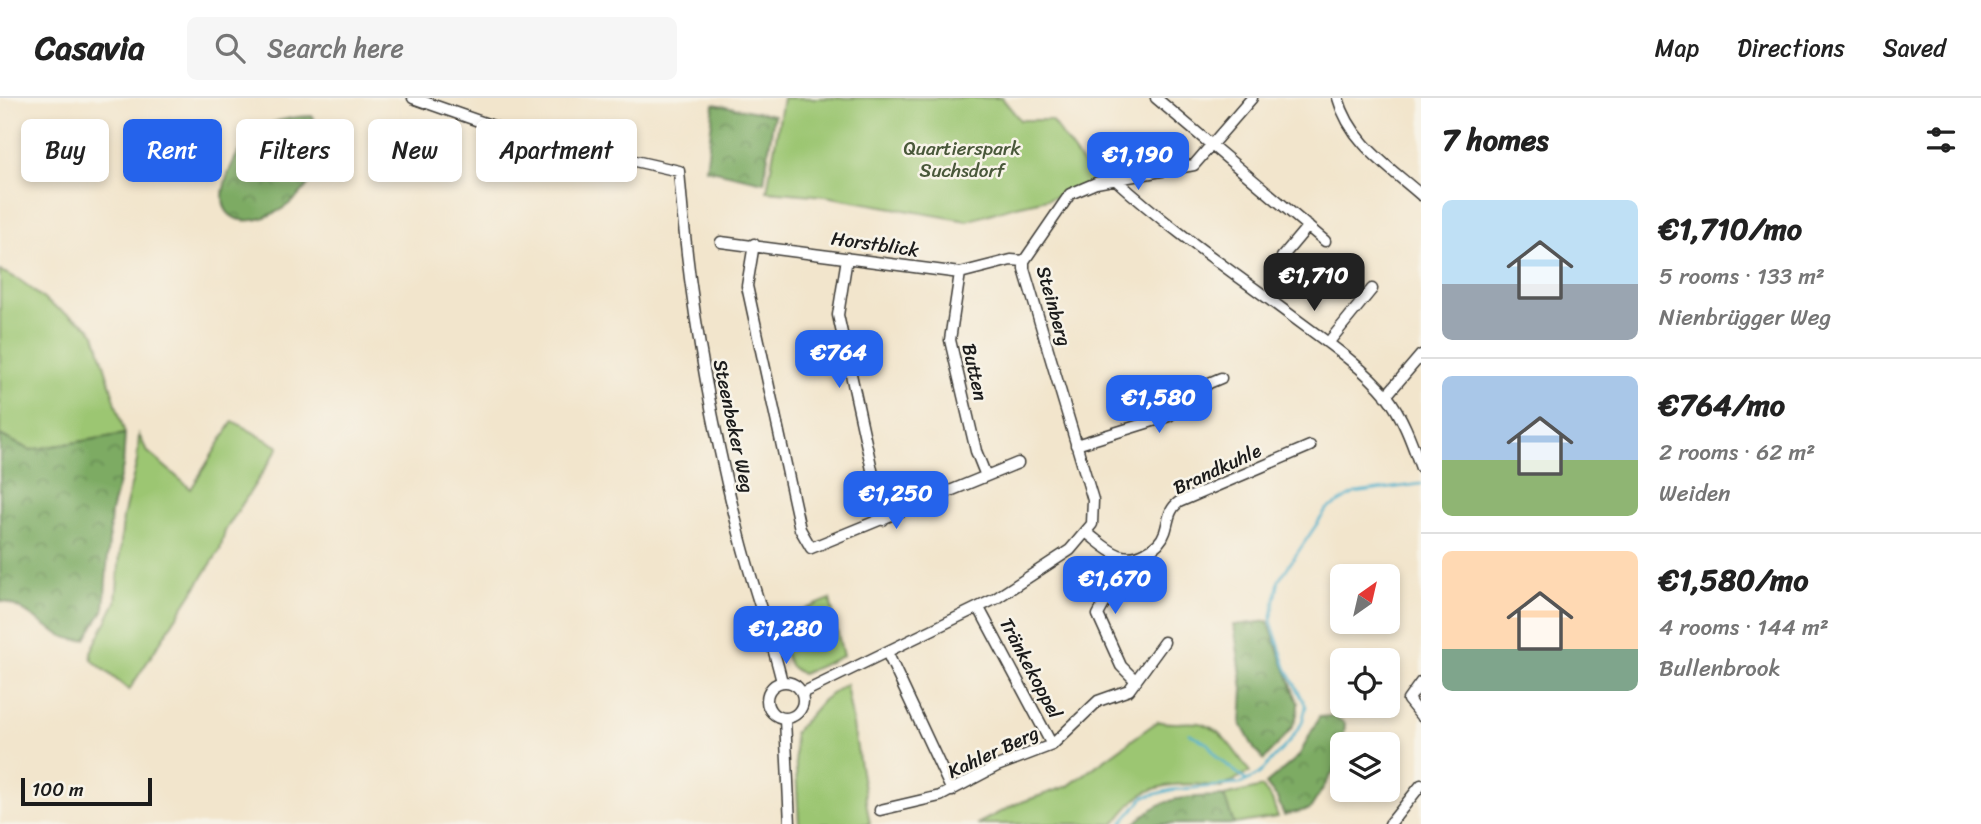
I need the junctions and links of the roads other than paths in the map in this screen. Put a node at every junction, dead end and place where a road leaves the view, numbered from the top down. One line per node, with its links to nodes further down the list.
1 (413, 98): 32 (street, Steenbeker Weg)
2 (1156, 98): 5 (street)
3 (1251, 98): 5 (street, Steinberg)
4 (1338, 98): 7 (street)
5 (1212, 145): 6 (street, Steinberg); 8 (street)
6 (1116, 180): 14 (street, Steinberg); 17 (street)
7 (1421, 195)
8 (1308, 226): 9 (street); 12 (street)
9 (1325, 240)
10 (721, 242): 11 (street, Horstblick)
11 (754, 244): 13 (street, Horstblick); 26 (street)
12 (1282, 257)
13 (847, 258): 15 (street, Horstblick); 26 (street)
14 (1024, 261): 15 (street, Horstblick); 21 (street, Steinberg)
15 (960, 273): 25 (street, Butten)
16 (1372, 289): 17 (street)
17 (1328, 343): 20 (street)
18 (1421, 355): 20 (street)
19 (1221, 378): 21 (street)
20 (1386, 396): 24 (street)
21 (1076, 444): 27 (street, Steinberg)
22 (1310, 446): 28 (street, Brandkuhle)
23 (1018, 463): 25 (street)
24 (1421, 468)
25 (986, 476): 26 (street)
26 (883, 520)
27 (1087, 533): 28 (street); 29 (street)
28 (1129, 558): 33 (street)
29 (979, 608): 31 (street); 38 (street, Tränkekoppel)
30 (1164, 642): 33 (street, Kahler Berg)
31 (887, 652): 35 (street); 40 (street)
32 (782, 681): 35 (street); 37 (street)
33 (1136, 681): 38 (street, Kahler Berg)
34 (1421, 682): 36 (street)
35 (803, 693): 37 (street)
36 (1421, 716)
37 (785, 719): 42 (street)
38 (1052, 745): 40 (street, Kahler Berg)
39 (1421, 785): 43 (street)
40 (952, 791): 41 (street, Kahler Berg)
41 (880, 810)
42 (790, 824)
43 (1390, 824)

